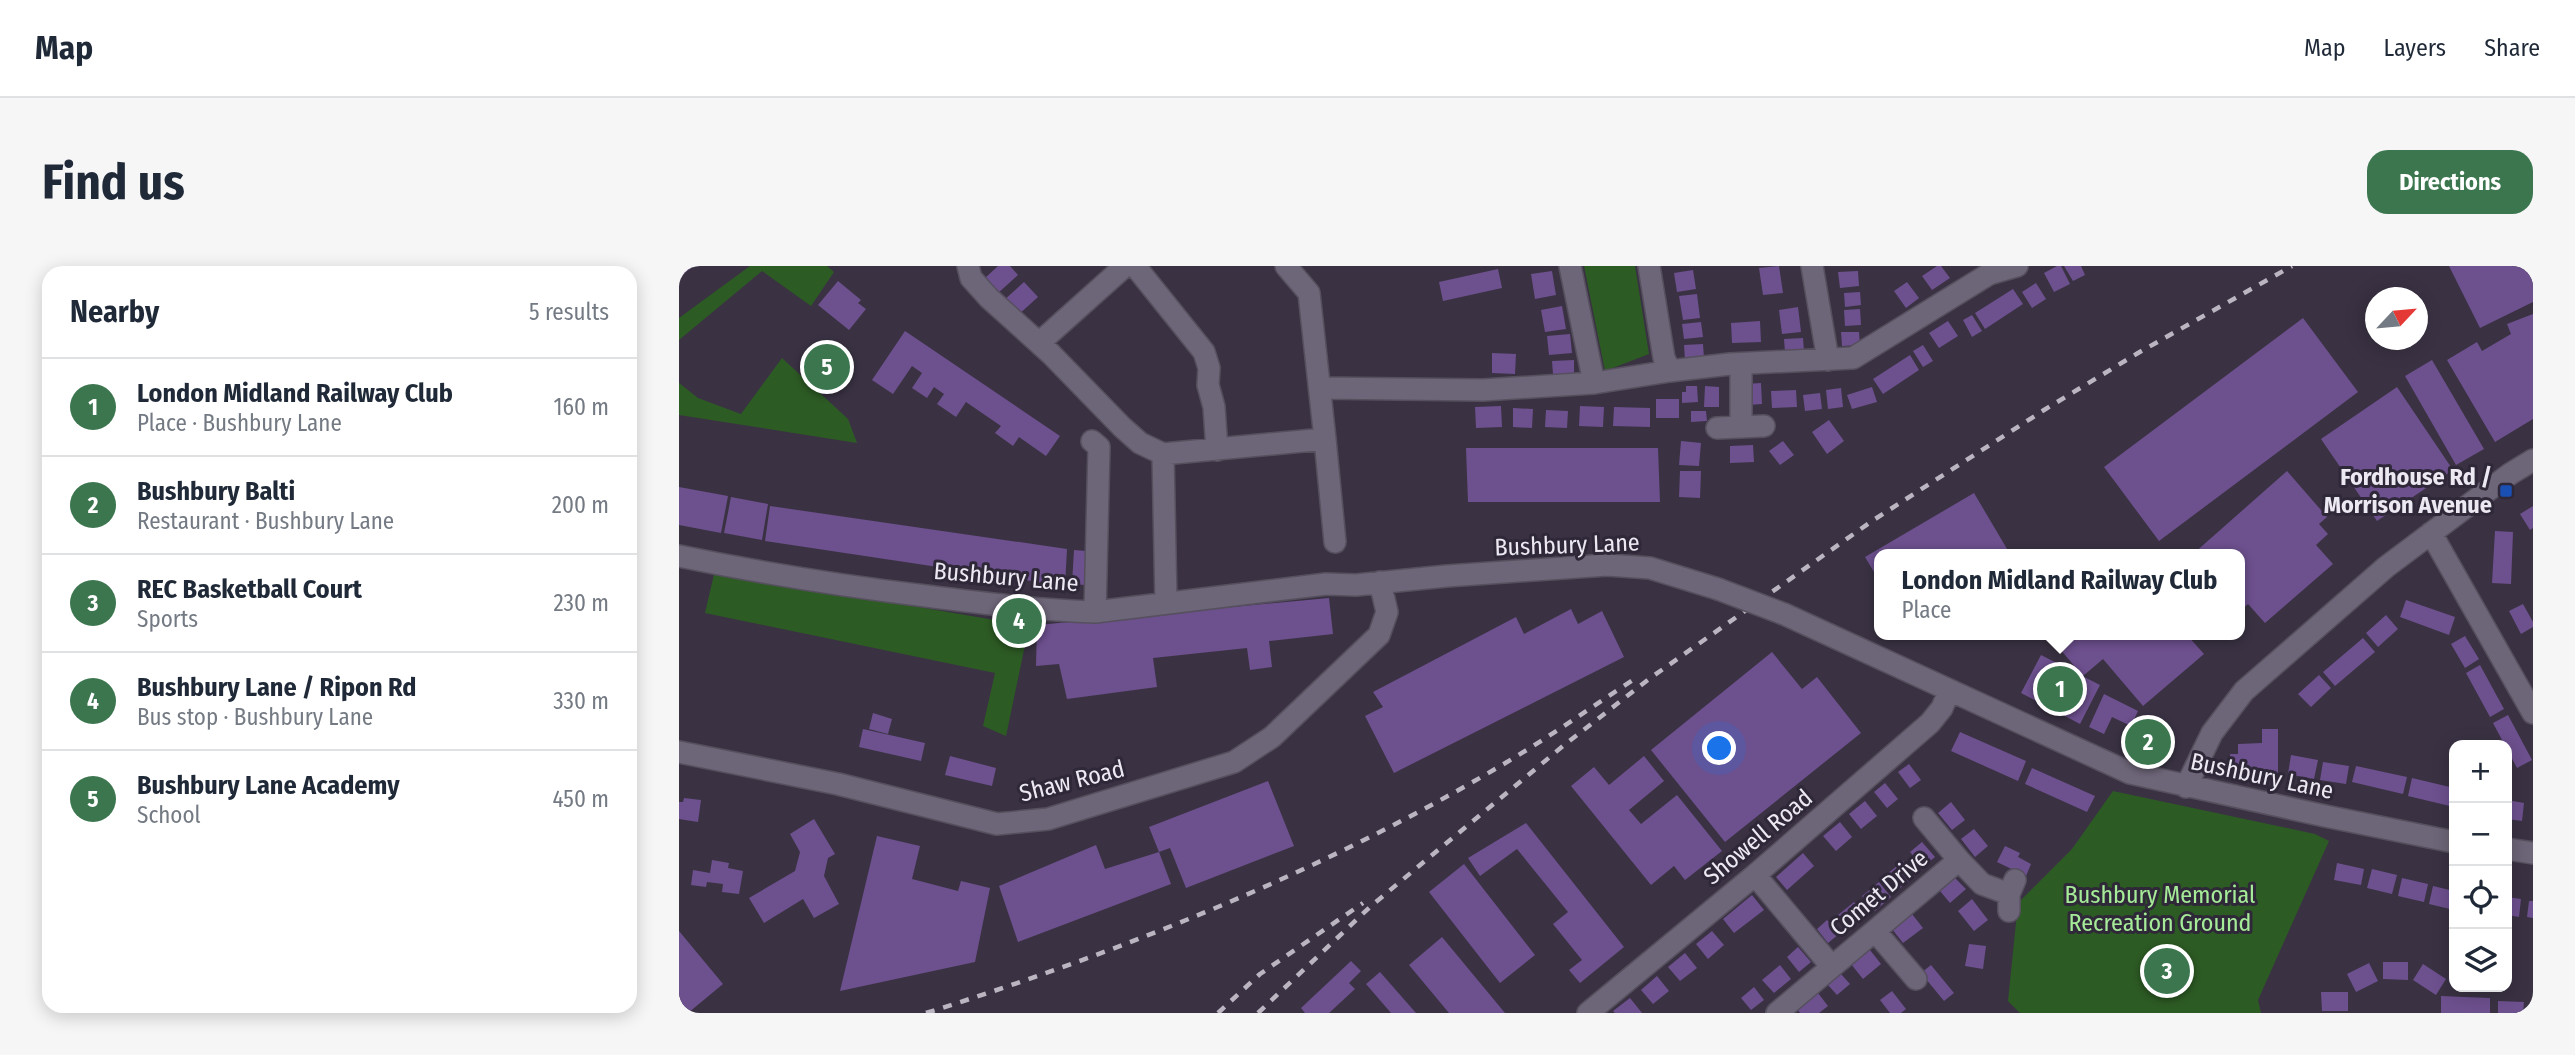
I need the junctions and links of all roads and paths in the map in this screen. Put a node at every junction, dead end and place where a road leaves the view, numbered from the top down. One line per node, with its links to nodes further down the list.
1 (968, 266): 9 (street)
2 (1125, 266): 9 (street)
3 (1135, 266): 20 (street)
4 (1570, 266): 13 (street)
5 (1649, 266): 12 (street)
6 (1812, 266): 10 (street)
7 (2017, 266): 10 (street)
8 (1292, 269): 14 (street)
9 (1034, 337): 21 (street)
10 (1828, 360): 11 (street)
11 (1741, 364): 12 (street); 16 (street)
12 (1670, 371): 13 (street)
13 (1594, 383): 14 (street)
14 (1319, 388): 18 (street)
15 (1763, 426): 16 (street)
16 (1741, 427): 17 (street)
17 (1717, 428)
18 (1322, 439): 20 (street); 24 (street)
19 (1092, 441): 28 (street)
20 (1217, 450): 21 (street)
21 (1163, 454): 27 (street)
22 (2533, 460): 23 (street)
23 (2431, 533): 30 (street); 32 (street)
24 (1335, 542)
25 (679, 556): 28 (street, Bushbury Lane)
26 (1380, 582): 27 (street, Bushbury Lane); 29 (street, Bushbury Lane, bridge); 31 (street, Shaw Road)
27 (1166, 603): 28 (street, Bushbury Lane)
28 (1095, 612)
29 (1949, 691): 32 (street, Bushbury Lane); 38 (street, Showell Road)
30 (2533, 713)
31 (679, 752)
32 (2186, 787): 34 (street, Bushbury Lane)
33 (1924, 818): 37 (street, Comet Drive)
34 (2449, 841)
35 (2512, 850): 36 (street)
36 (2533, 853)
37 (1959, 860): 39 (street, Comet Drive); 40 (street, Comet Drive)
38 (1755, 875): 41 (street, Comet Drive); 44 (street, Showell Road)
39 (2011, 895)
40 (1875, 931): 41 (street, Comet Drive); 42 (street)
41 (1832, 967): 43 (street, Comet Drive)
42 (1916, 979)
43 (1781, 1012)
44 (1588, 1013)

